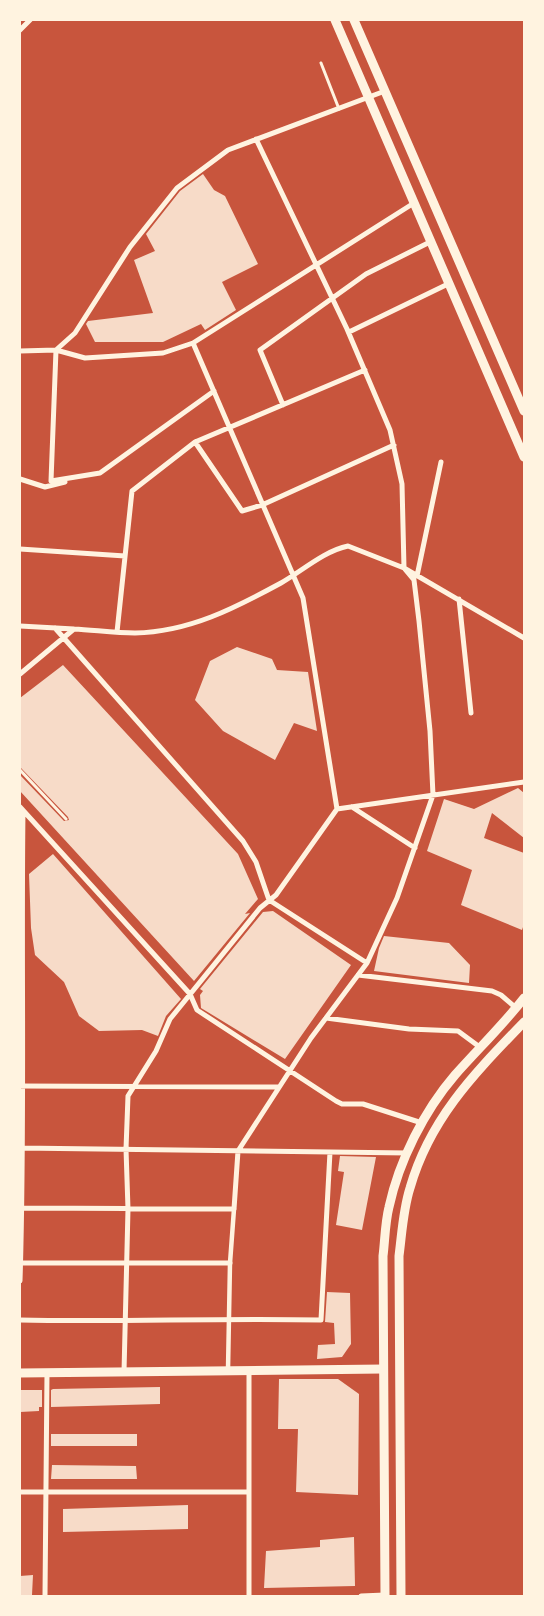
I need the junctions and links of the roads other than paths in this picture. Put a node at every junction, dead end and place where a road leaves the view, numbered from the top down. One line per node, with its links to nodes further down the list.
1 (30, 20): 4 (street)
2 (334, 20): 7 (main road)
3 (354, 20): 6 (main road)
4 (20, 30)
5 (321, 63): 8 (lane)
6 (385, 91): 7 (street); 22 (main road)
7 (368, 98): 8 (street); 10 (main road)
8 (339, 109): 9 (street)
9 (256, 139): 12 (street); 17 (street)
10 (414, 203): 11 (main road); 12 (street)
11 (430, 242): 13 (main road); 14 (street)
12 (317, 265): 14 (street); 16 (street)
13 (448, 284): 15 (street); 26 (main road)
14 (332, 296): 15 (street); 21 (street)
15 (349, 332): 19 (street)
16 (193, 343): 17 (street); 20 (street)
17 (56, 350): 18 (street); 28 (street)
18 (20, 351)
19 (365, 370): 21 (street); 25 (street)
20 (214, 391): 23 (street); 28 (street)
21 (283, 405): 23 (street)
22 (524, 411)
23 (229, 428): 24 (street); 30 (street)
24 (195, 442): 30 (street); 32 (street)
25 (394, 445): 30 (street); 33 (street)
26 (524, 457)
27 (441, 462): 34 (street)
28 (100, 473): 29 (street)
29 (20, 479)
30 (262, 505): 35 (street)
31 (20, 549): 32 (street)
32 (125, 556): 40 (street)
33 (404, 568): 34 (street); 35 (street); 47 (street)
34 (417, 576): 36 (street)
35 (293, 577): 40 (street); 50 (street)
36 (459, 599): 42 (street); 44 (street)
37 (20, 626): 38 (street)
38 (55, 628): 39 (street); 41 (street)
39 (74, 629): 40 (street); 41 (street)
40 (117, 632)
41 (64, 637): 43 (street); 53 (street)
42 (524, 638)
43 (20, 674)
44 (471, 713)
45 (20, 770): 51 (lane)
46 (524, 782): 47 (street)
47 (433, 795): 48 (street); 52 (street)
48 (352, 807): 50 (street); 52 (street)
49 (22, 808): 56 (street); 61 (street)
50 (337, 809): 53 (street)
51 (66, 819)
52 (415, 848): 54 (street)
53 (270, 900): 54 (street); 56 (street)
54 (367, 963): 55 (street)
55 (358, 975): 58 (street); 59 (street)
56 (190, 994): 63 (street); 66 (street)
57 (524, 998): 58 (main road)
58 (516, 1008): 62 (main road)
59 (326, 1018): 62 (street); 63 (street)
60 (524, 1022): 96 (main road)
61 (21, 1031): 64 (street)
62 (481, 1048): 67 (main road)
63 (289, 1072): 65 (street); 67 (street)
64 (22, 1086): 66 (street); 68 (street)
65 (279, 1087): 66 (street); 70 (street)
66 (135, 1088): 69 (street)
67 (423, 1123): 72 (main road)
68 (22, 1148): 69 (street); 73 (street)
69 (126, 1149): 70 (street); 74 (street)
70 (238, 1151): 71 (street); 75 (street)
71 (330, 1152): 72 (street); 80 (street)
72 (408, 1153): 83 (main road)
73 (21, 1208): 74 (street); 76 (street)
74 (128, 1209): 75 (street); 78 (street)
75 (234, 1209): 77 (street)
76 (20, 1262): 78 (street); 79 (street)
77 (230, 1263): 78 (street); 80 (street)
78 (127, 1265): 82 (street)
79 (20, 1281)
80 (229, 1318): 82 (street); 85 (street)
81 (20, 1320): 82 (street)
82 (125, 1322): 86 (street)
83 (383, 1369): 84 (main road); 95 (main road)
84 (249, 1370): 85 (main road); 91 (street)
85 (228, 1371): 86 (main road)
86 (124, 1372): 88 (main road)
87 (20, 1373): 88 (main road)
88 (47, 1373): 90 (street)
89 (20, 1492): 90 (street)
90 (46, 1492): 91 (street); 92 (street)
91 (249, 1492): 93 (street)
92 (45, 1596)
93 (249, 1596)
94 (361, 1596): 95 (street)
95 (385, 1596)
96 (401, 1596)

